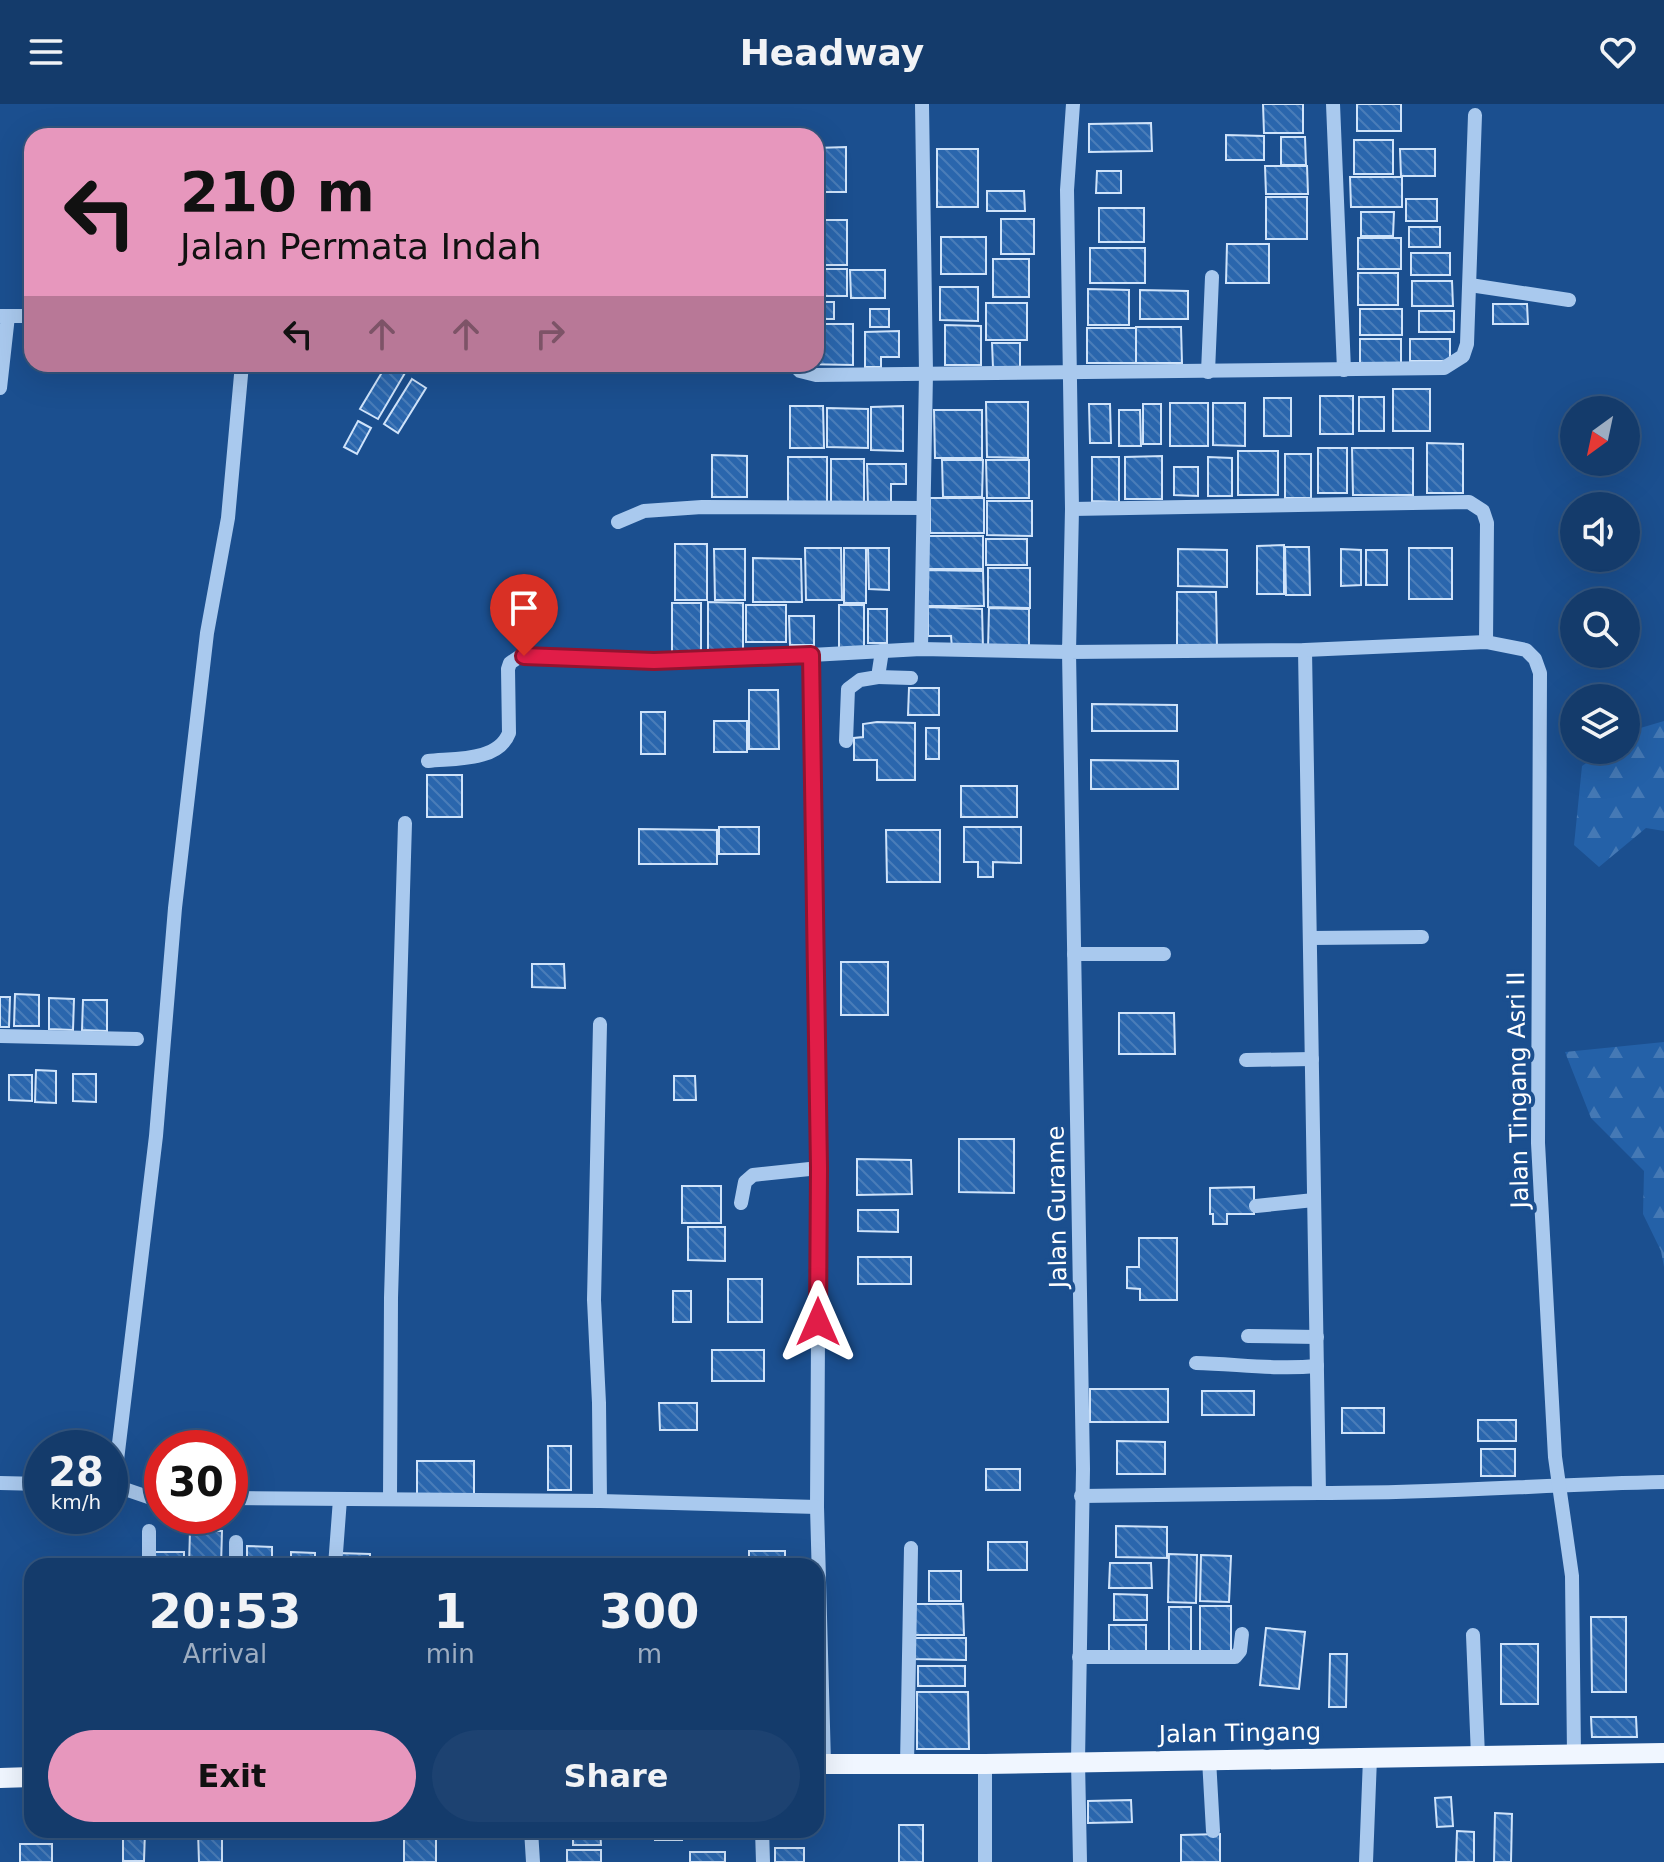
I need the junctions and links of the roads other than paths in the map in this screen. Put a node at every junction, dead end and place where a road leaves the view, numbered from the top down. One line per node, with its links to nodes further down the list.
1 (922, 104): 14 (street)
2 (1073, 104): 10 (street, Jalan Gurame)
3 (1333, 104): 9 (street)
4 (1475, 115): 6 (street)
5 (1212, 277): 13 (street)
6 (1470, 285): 7 (street); 9 (street)
7 (1569, 300)
8 (4, 316): 15 (street)
9 (1344, 370): 13 (street)
10 (1070, 371): 13 (street); 14 (street); 17 (street, Jalan Gurame)
11 (241, 372): 47 (street)
12 (804, 372): 14 (street)
13 (1208, 372)
14 (926, 373): 16 (street)
15 (0, 388)
16 (924, 508): 18 (street); 20 (street)
17 (1072, 509): 19 (street); 23 (street, Jalan Gurame)
18 (618, 522)
19 (1486, 642): 21 (street, Jalan Tingang Asri II); 51 (street, Jalan Tingang Asri II)
20 (921, 649): 22 (street, Jalan Tingang Asri II); 23 (street, Jalan Tingang Asri II)
21 (1305, 650): 23 (street, Jalan Tingang Asri II); 31 (street)
22 (882, 651): 24 (street, Jalan Tingang Asri II); 25 (street)
23 (1069, 652): 32 (street, Jalan Gurame)
24 (811, 655): 28 (street, Jalan Tingang Asri II); 39 (street)
25 (878, 677): 26 (street); 27 (street)
26 (911, 678)
27 (846, 741)
28 (428, 761)
29 (405, 823): 56 (street)
30 (1422, 937): 31 (street)
31 (1310, 938): 37 (street)
32 (1074, 954): 33 (street); 53 (street, Jalan Gurame)
33 (1164, 954)
34 (600, 1024): 57 (street)
35 (0, 1036): 36 (street)
36 (137, 1039)
37 (1312, 1059): 38 (street); 40 (street)
38 (1246, 1060)
39 (819, 1168): 41 (street); 58 (street)
40 (1314, 1200): 42 (street); 44 (street)
41 (741, 1203)
42 (1256, 1206)
43 (1248, 1336): 44 (street)
44 (1317, 1337): 46 (street)
45 (1196, 1363): 46 (street)
46 (1317, 1366): 52 (street)
47 (119, 1430)
48 (1664, 1482): 51 (street)
49 (0, 1483): 50 (street)
50 (24, 1484)
51 (1559, 1484): 52 (street); 70 (street, Jalan Tingang Asri II)
52 (1319, 1493): 53 (street)
53 (1081, 1496): 68 (street, Jalan Gurame)
54 (248, 1498): 55 (street)
55 (340, 1499): 56 (street); 64 (street)
56 (390, 1499): 57 (street)
57 (600, 1501): 58 (street)
58 (817, 1507): 65 (street)
59 (149, 1534): 62 (street)
60 (236, 1542): 63 (street)
61 (911, 1548): 76 (street)
62 (149, 1558)
63 (236, 1558)
64 (336, 1558)
65 (818, 1558)
66 (1242, 1634): 68 (street)
67 (1473, 1635): 71 (street)
68 (1079, 1657): 74 (street, Jalan Gurame)
69 (1664, 1753): 70 (main road, Jalan Tingang)
70 (1574, 1755): 71 (main road, Jalan Tingang)
71 (1478, 1756): 72 (main road, Jalan Tingang)
72 (1370, 1758): 73 (main road, Jalan Tingang); 87 (street)
73 (1209, 1759): 74 (main road, Jalan Tingang); 80 (street)
74 (1078, 1761): 77 (main road, Jalan Tingang); 86 (street, Jalan Gurame)
75 (824, 1763): 76 (main road, Jalan Tingang)
76 (907, 1764): 77 (main road, Jalan Tingang)
77 (985, 1764): 85 (street)
78 (24, 1777): 79 (main road)
79 (0, 1778)
80 (1213, 1831)
81 (532, 1838): 83 (street)
82 (762, 1838): 84 (street)
83 (533, 1862)
84 (763, 1862)
85 (985, 1862)
86 (1080, 1862)
87 (1366, 1862)

